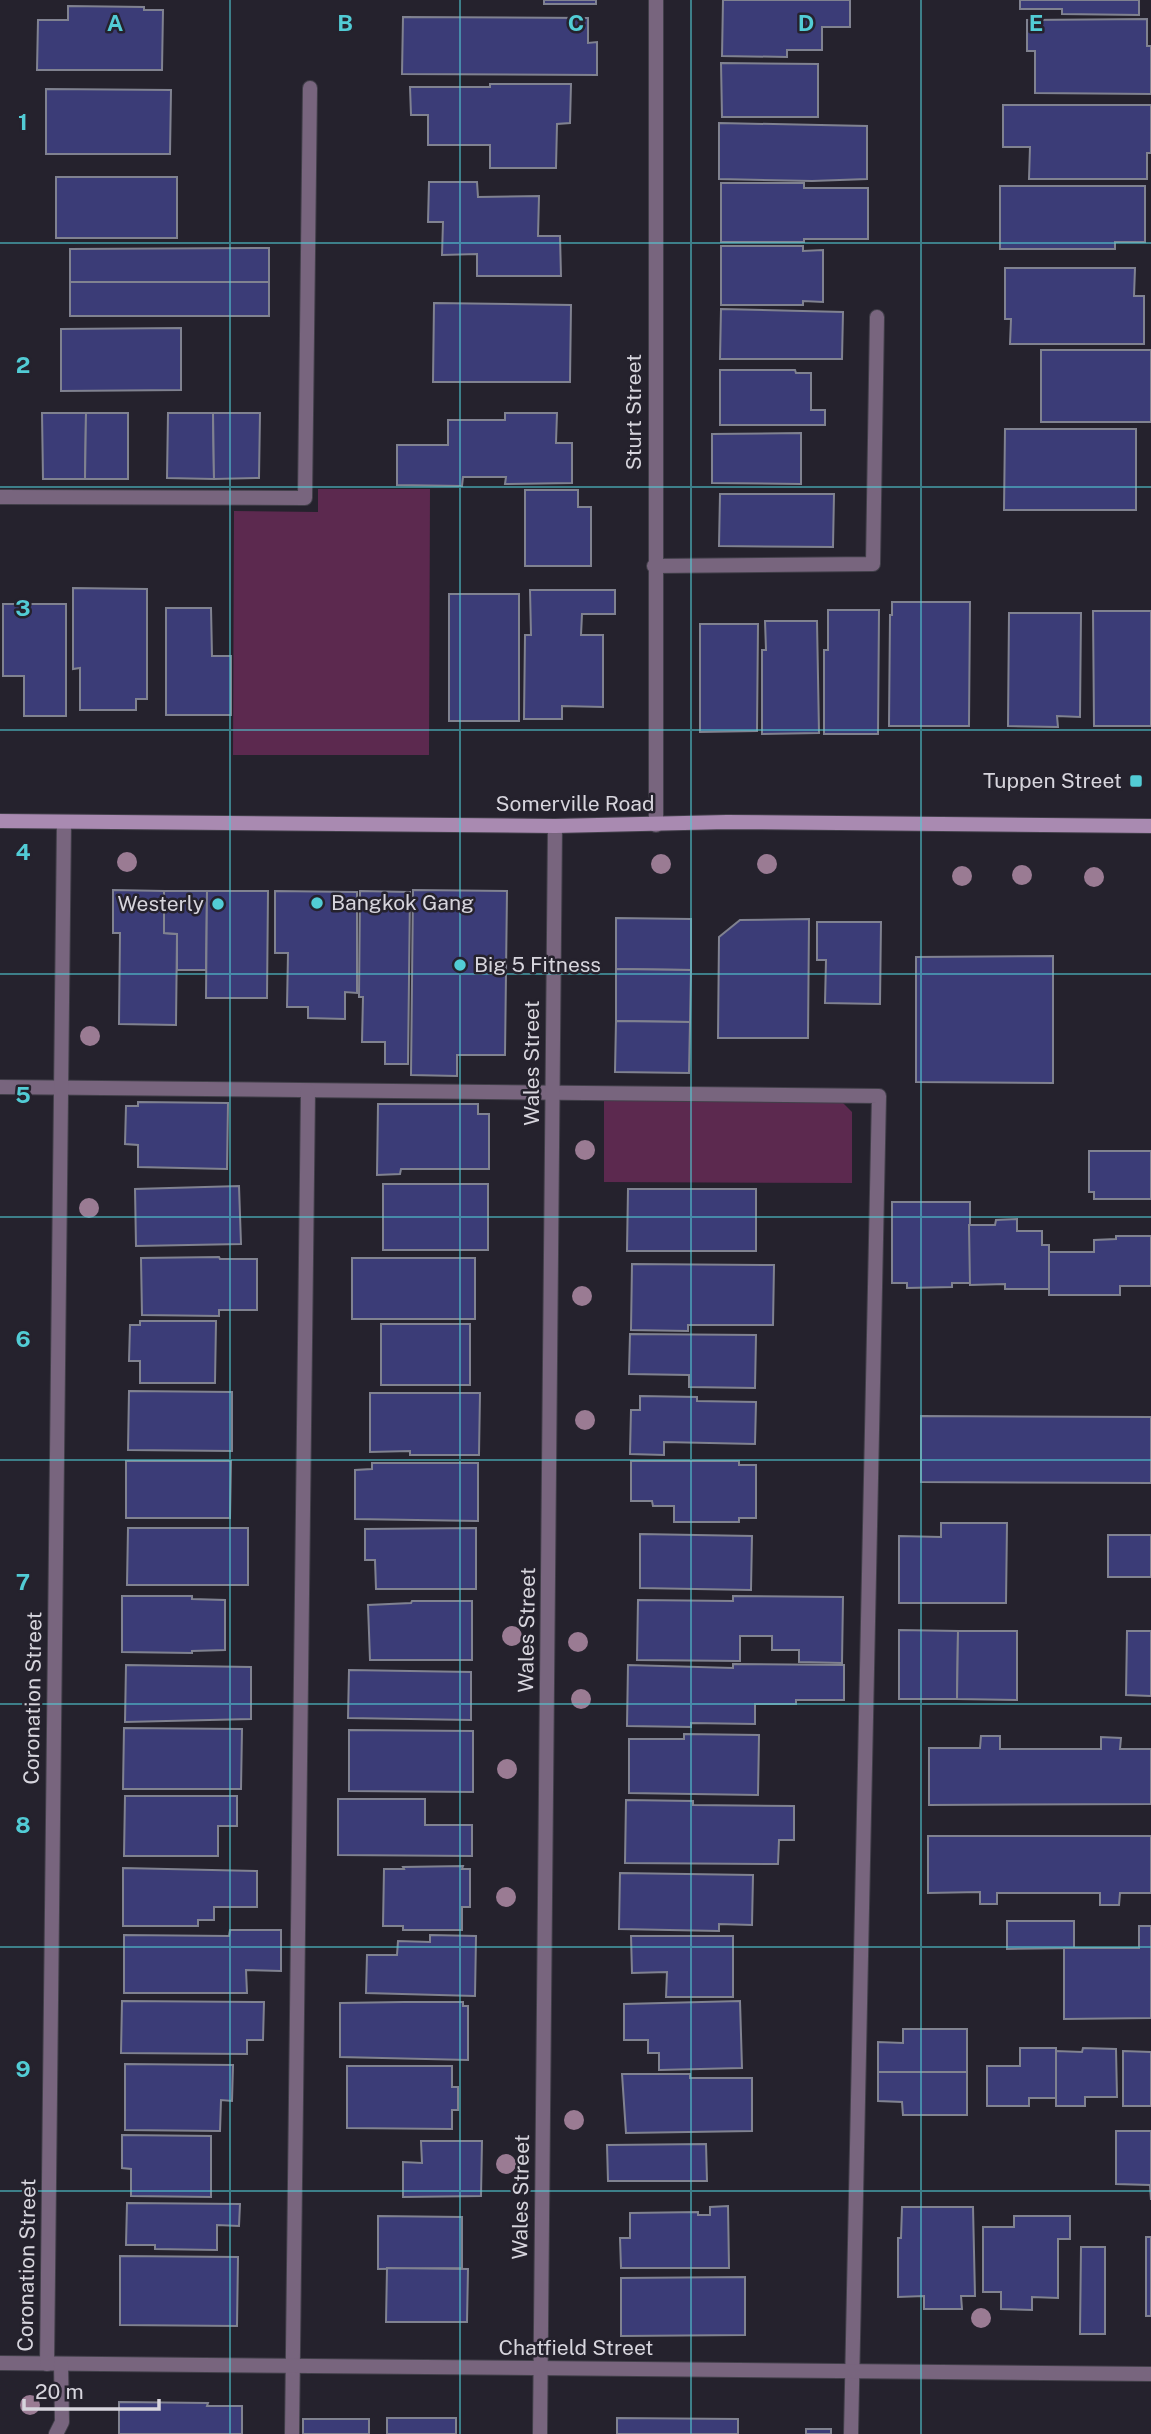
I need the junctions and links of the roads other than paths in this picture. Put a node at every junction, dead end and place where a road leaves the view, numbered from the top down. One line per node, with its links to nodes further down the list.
1 (656, 0): 5 (street, Sturt Street)
2 (310, 88): 4 (street)
3 (877, 317): 5 (street)
4 (0, 497)
5 (654, 566): 8 (street, Sturt Street)
6 (0, 821): 7 (main road, Somerville Road)
7 (64, 822): 9 (main road, Somerville Road); 11 (street, Coronation Street)
8 (656, 825): 9 (main road, Somerville Road); 10 (main road, Somerville Road)
9 (555, 826): 14 (street, Wales Street)
10 (1151, 826)
11 (61, 1086): 12 (street); 13 (street); 16 (street, Coronation Street)
12 (0, 1087)
13 (308, 1091): 14 (street); 17 (street)
14 (553, 1092): 18 (street, Wales Street); 19 (street)
15 (0, 2364): 16 (street, Chatfield Street)
16 (54, 2364): 17 (street, Chatfield Street); 21 (street, Coronation Street)
17 (292, 2367): 18 (street, Chatfield Street); 22 (street)
18 (540, 2369): 19 (street, Chatfield Street); 23 (street, Wales Street)
19 (851, 2371): 20 (street, Chatfield Street); 24 (street)
20 (1151, 2374)
21 (56, 2434)
22 (292, 2434)
23 (540, 2434)
24 (851, 2434)

